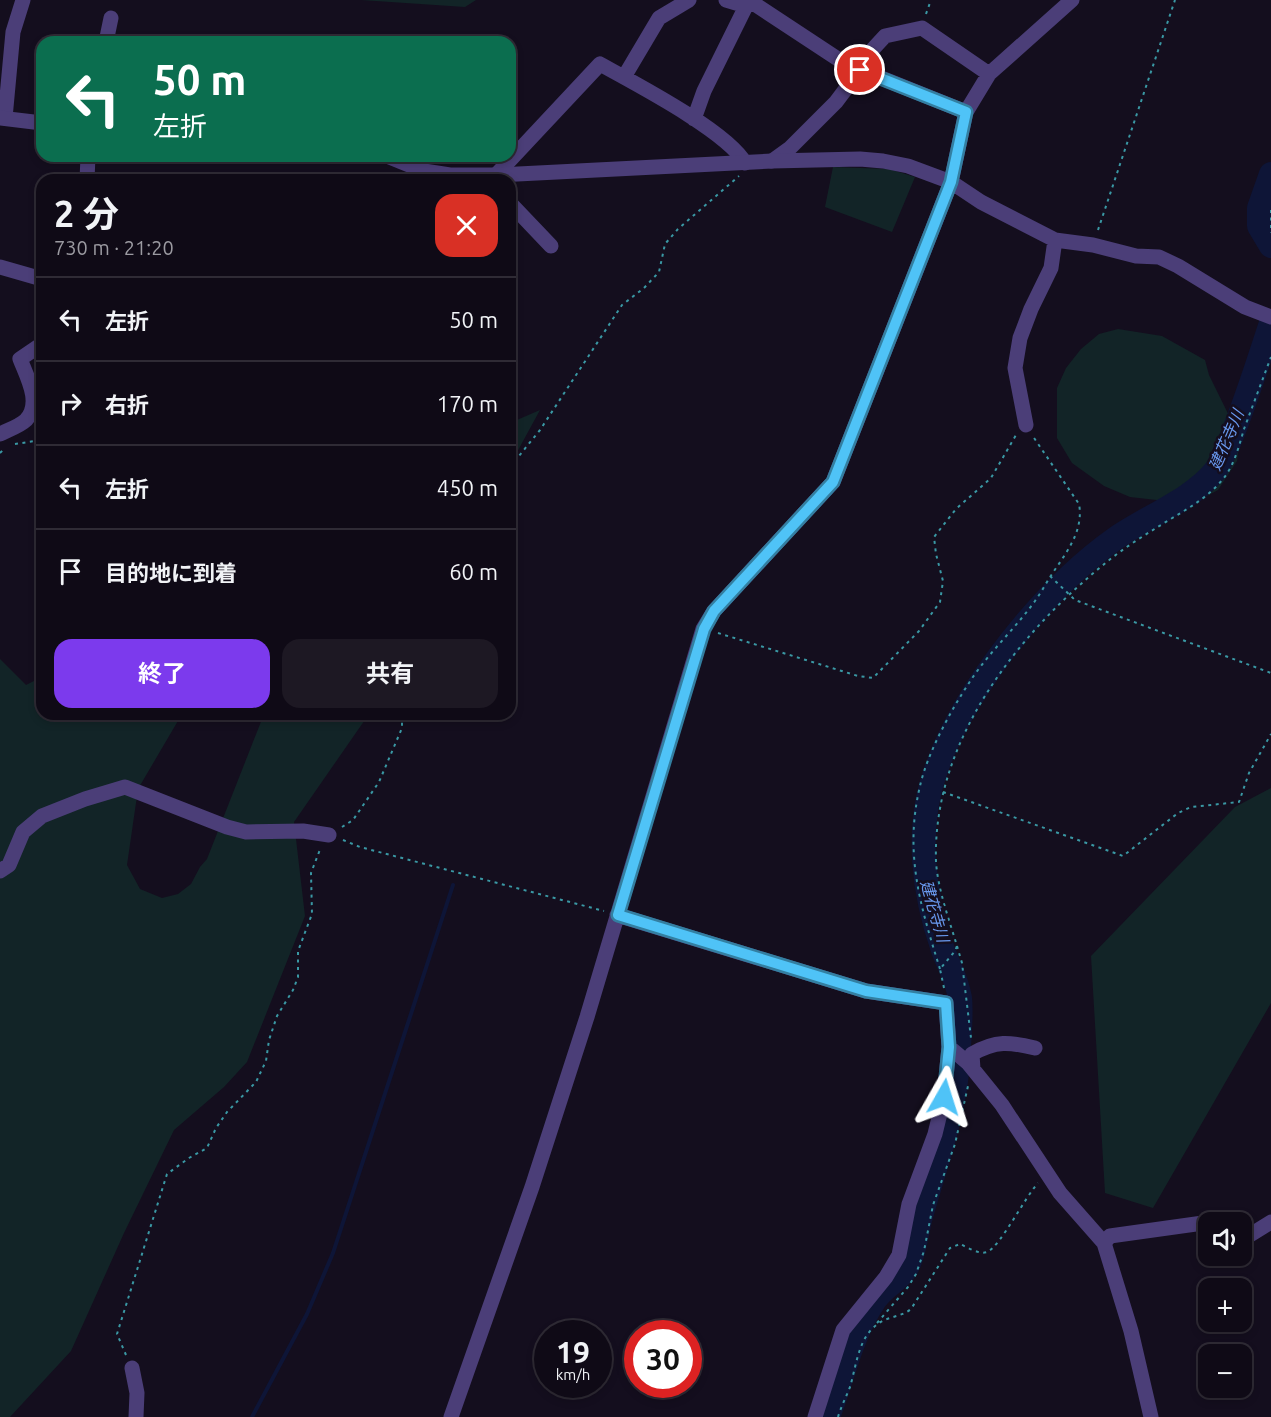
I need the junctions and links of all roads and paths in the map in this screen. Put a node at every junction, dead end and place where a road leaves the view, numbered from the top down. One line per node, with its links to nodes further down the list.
1 (23, 0): 13 (street)
2 (689, 0): 11 (street)
3 (726, 0): 6 (street)
4 (1072, 0): 10 (street)
5 (1175, 0): 29 (path)
6 (746, 6): 9 (street); 14 (street)
7 (111, 18): 8 (street)
8 (107, 36)
9 (860, 70): 10 (street); 12 (street); 17 (street)
10 (989, 74): 12 (street)
11 (624, 77): 14 (street); 16 (street)
12 (966, 112): 24 (street)
13 (2, 118): 15 (street)
14 (694, 119): 20 (street)
15 (36, 122)
16 (516, 155)
17 (772, 161): 20 (street); 24 (street)
18 (402, 162): 21 (street)
19 (510, 162): 22 (street)
20 (745, 163): 23 (street); 40 (path)
21 (444, 174)
22 (499, 174)
23 (516, 176)
24 (951, 182): 28 (street); 43 (street)
25 (516, 208): 30 (street)
26 (1271, 210): 27 (path)
27 (1271, 233)
28 (1055, 240): 29 (street); 36 (street)
29 (1093, 245): 33 (street)
30 (551, 246)
31 (0, 267): 32 (street)
32 (36, 277)
33 (1268, 316)
34 (36, 348): 37 (street)
35 (1271, 357): 42 (path)
36 (1026, 425): 41 (path); 43 (path)
37 (0, 434)
38 (36, 441): 39 (path)
39 (0, 453)
40 (516, 459)
41 (1050, 576): 42 (path); 52 (path)
42 (1068, 594): 44 (path); 47 (path)
43 (704, 629): 50 (street)
44 (1271, 673)
45 (402, 720): 48 (path)
46 (1271, 734): 47 (path)
47 (943, 792): 51 (path)
48 (329, 834): 49 (street); 50 (path); 63 (path)
49 (0, 871)
50 (618, 915): 53 (street); 65 (street)
51 (957, 946): 52 (path); 56 (path)
52 (940, 969): 53 (path)
53 (946, 1003): 55 (street)
54 (1035, 1048): 56 (street)
55 (951, 1049): 56 (street); 66 (street)
56 (971, 1062): 57 (street); 62 (path)
57 (1046, 1174): 61 (street); 62 (path)
58 (1271, 1222): 60 (street)
59 (1198, 1224): 61 (street)
60 (1252, 1234)
61 (1104, 1243): 68 (street)
62 (873, 1327): 67 (path)
63 (132, 1368): 64 (street)
64 (136, 1417)
65 (451, 1417)
66 (815, 1417)
67 (837, 1417)
68 (1151, 1417)

